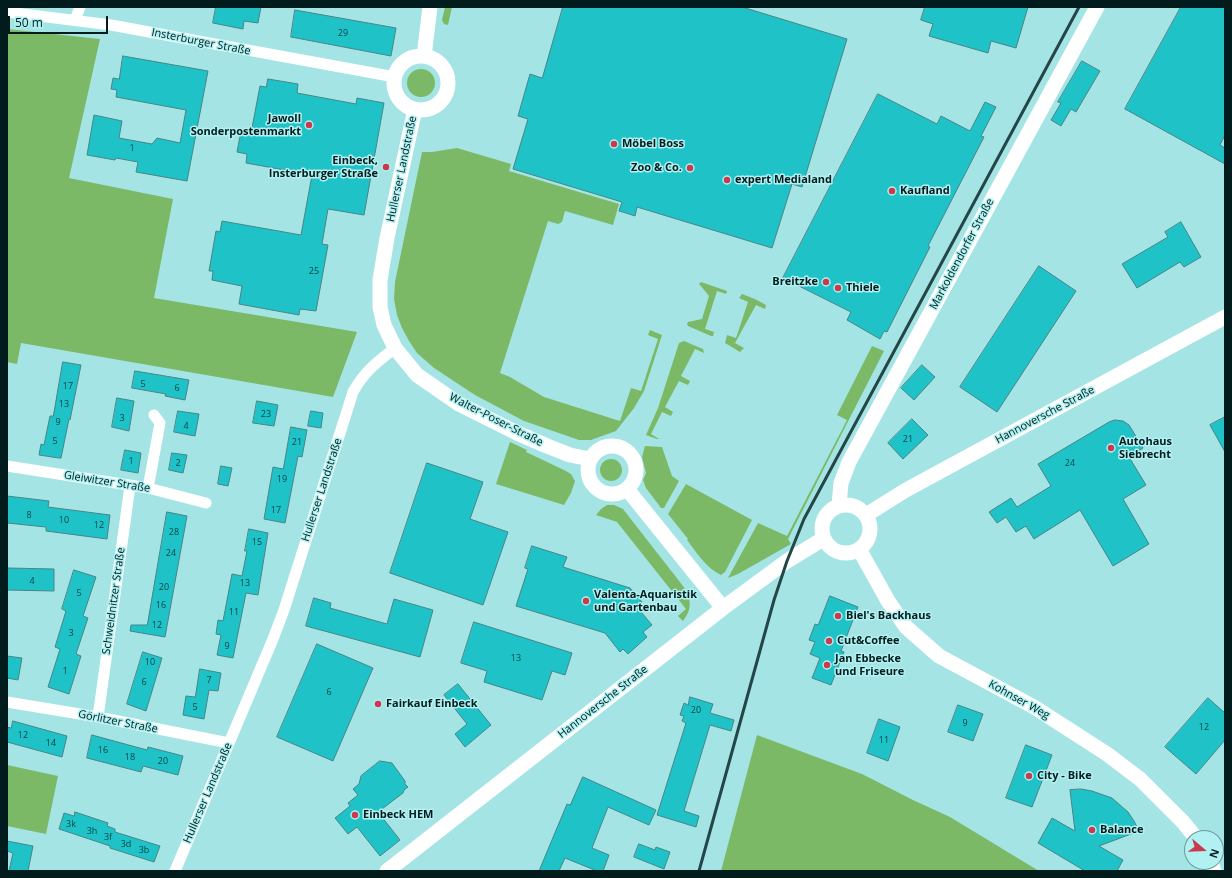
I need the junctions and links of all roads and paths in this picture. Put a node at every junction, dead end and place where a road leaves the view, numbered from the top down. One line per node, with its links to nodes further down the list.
1 (80, 7): 5 (street)
2 (430, 7): 6 (main road)
3 (1097, 7): 18 (main road, Markoldendorfer Straße)
4 (7, 12): 5 (street, Insterburger Straße)
5 (75, 20): 7 (street, Insterburger Straße)
6 (424, 56): 7 (main road); 8 (main road, Hullerser Landstraße)
7 (395, 77): 8 (main road, Hullerser Landstraße)
8 (415, 109): 10 (main road, Hullerser Landstraße)
9 (1225, 317): 19 (main road, Hannoversche Straße)
10 (395, 348): 12 (main road, Walter-Poser-Straße); 25 (street, Hullerser Landstraße)
11 (154, 415): 15 (street)
12 (590, 459): 16 (main road); 16 (main road)
13 (7, 466): 14 (street, Gleiwitzer Straße)
14 (130, 486): 15 (street, Gleiwitzer Straße); 24 (street, Schweidnitzer Straße)
15 (148, 488): 17 (street, Gleiwitzer Straße)
16 (627, 489): 22 (main road)
17 (206, 503)
18 (840, 505): 19 (main road); 20 (main road)
19 (866, 516): 21 (main road)
20 (824, 539): 21 (main road); 22 (main road, Hannoversche Straße)
21 (859, 549): 26 (main road, Kohnser Weg)
22 (723, 608): 28 (main road, Hannoversche Straße)
23 (7, 702): 24 (street, Görlitzer Straße)
24 (98, 717): 25 (street, Görlitzer Straße)
25 (229, 743): 27 (street, Hullerser Landstraße)
26 (1190, 830)
27 (175, 871)
28 (387, 871)

